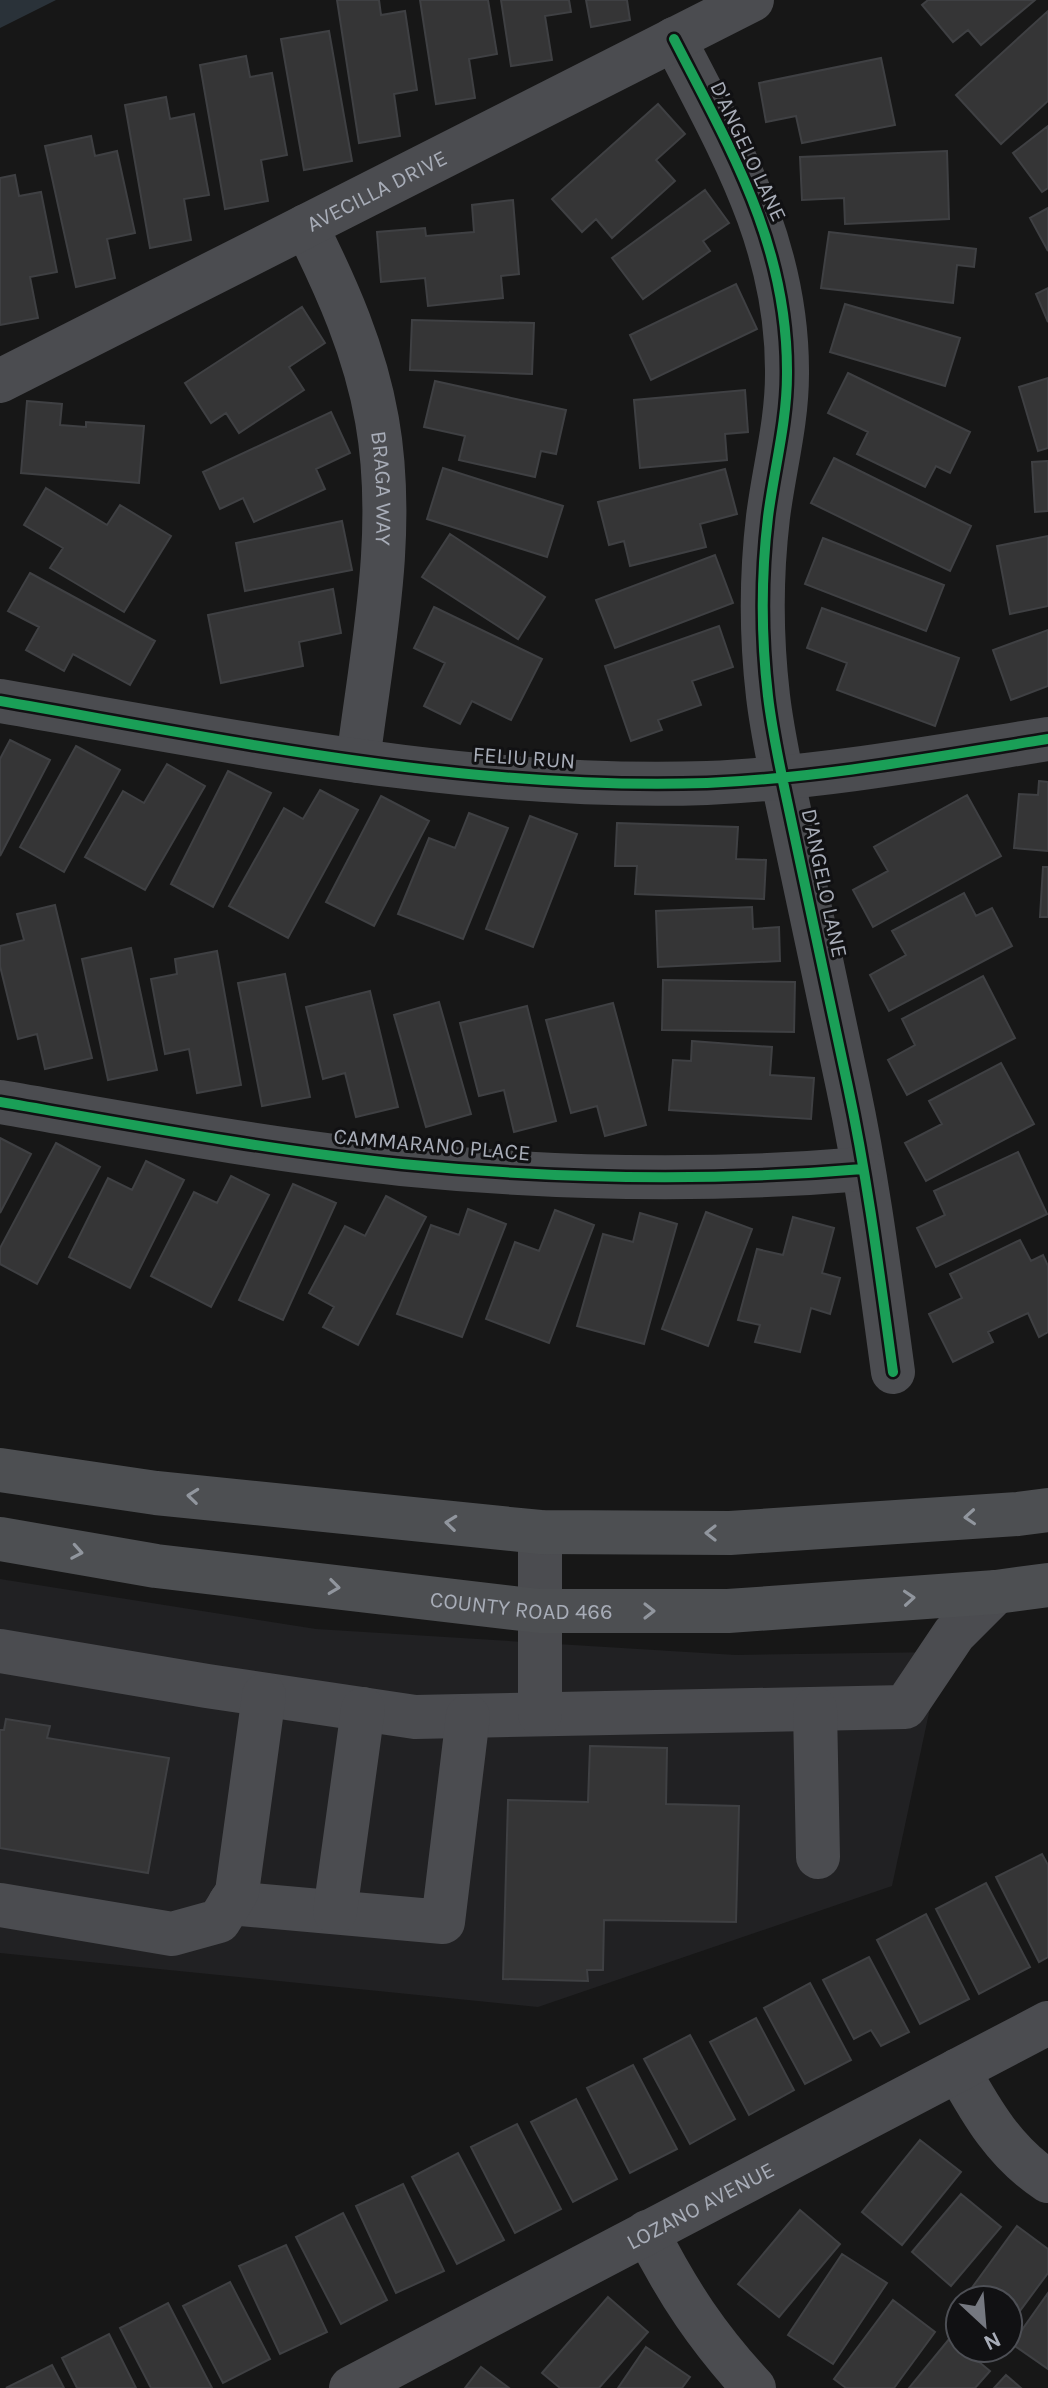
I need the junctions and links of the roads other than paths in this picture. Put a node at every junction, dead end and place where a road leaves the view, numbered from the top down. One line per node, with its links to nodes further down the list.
1 (752, 0): 2 (street, AVECILLA DRIVE)
2 (674, 39): 3 (street, AVECILLA DRIVE); 8 (street, D'ANGELO LANE)
3 (306, 226): 4 (street, AVECILLA DRIVE); 7 (street, BRAGA WAY)
4 (0, 381)
5 (0, 701): 7 (street, FELIU RUN)
6 (1048, 739): 8 (street, FELIU RUN)
7 (358, 761): 8 (street, FELIU RUN)
8 (782, 777): 10 (street, D'ANGELO LANE)
9 (0, 1102): 10 (street, CAMMARANO PLACE)
10 (863, 1169): 11 (street, D'ANGELO LANE)
11 (893, 1372)
12 (0, 1470): 14 (main road, one-way to 12)
13 (1048, 1510): 14 (main road, one-way to 14)
14 (540, 1532): 18 (street)
15 (0, 1539): 18 (main road, COUNTY ROAD 466, one-way to 18)
16 (1048, 1585): 17 (main road, COUNTY ROAD 466)
17 (996, 1592): 18 (main road, COUNTY ROAD 466, one-way to 17); 22 (street)
18 (539, 1611): 23 (street)
19 (0, 1651): 20 (street)
20 (264, 1695): 21 (street); 26 (street)
21 (363, 1709): 24 (street); 28 (street)
22 (815, 1709): 23 (street); 25 (street)
23 (540, 1714): 24 (street)
24 (468, 1716): 28 (street)
25 (818, 1857)
26 (230, 1903): 27 (street); 28 (street)
27 (0, 1905)
28 (335, 1912)
29 (1048, 2023): 30 (street, LOZANO AVENUE)
30 (958, 2070): 31 (street); 32 (street, LOZANO AVENUE)
31 (1048, 2181)
32 (647, 2232): 33 (street, LOZANO AVENUE); 34 (street)
33 (351, 2388)
34 (754, 2388)

